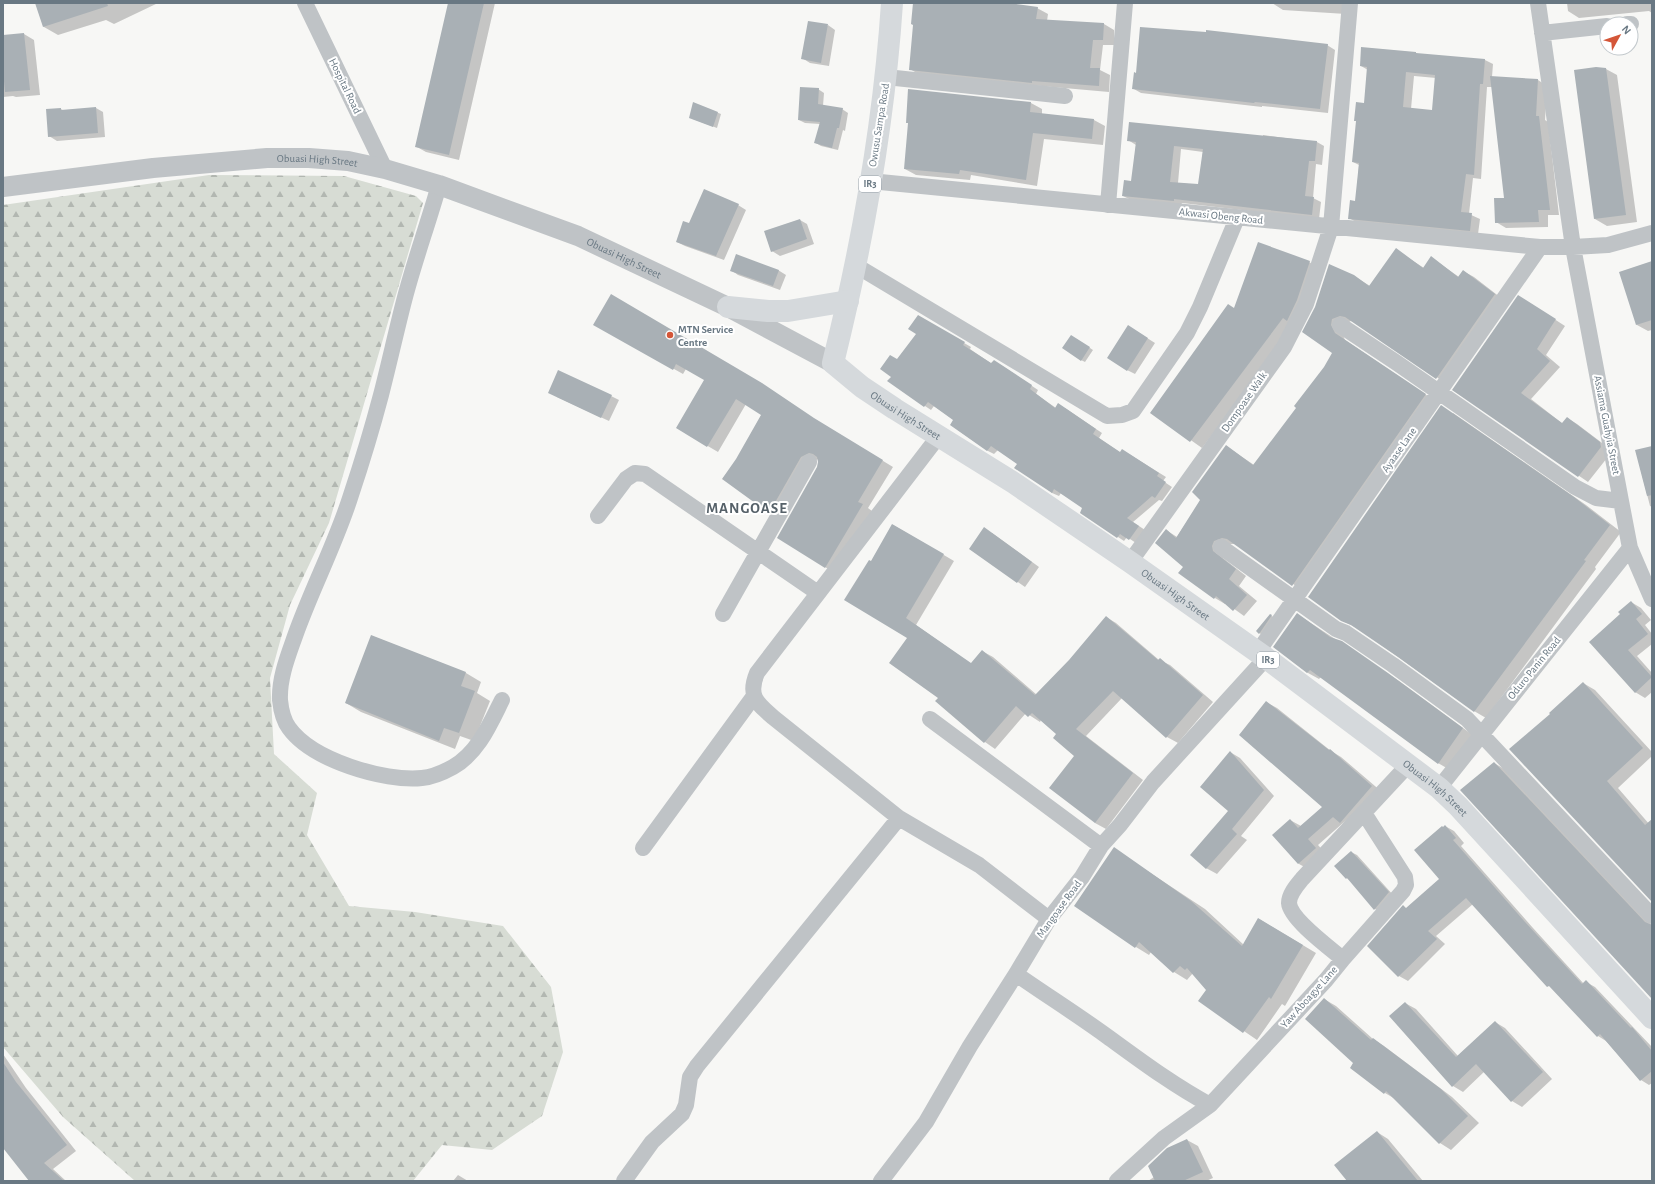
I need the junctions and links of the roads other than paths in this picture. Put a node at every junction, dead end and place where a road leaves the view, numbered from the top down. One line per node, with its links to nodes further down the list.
1 (305, 3): 10 (street, Hospital Road)
2 (892, 3): 8 (main road, Owusu Sampa Road / IR3)
3 (1125, 3): 14 (street)
4 (1350, 3): 16 (street, Dompoase Walk)
5 (1538, 3): 7 (street, Assiama Guahyia Street)
6 (1599, 27): 7 (street)
7 (1542, 33): 19 (street, Assiama Guahyia Street)
8 (886, 77): 9 (street); 11 (main road, Owusu Sampa Road / IR3)
9 (1065, 96)
10 (385, 169): 12 (street, Obuasi High Street); 13 (street, Obuasi High Street)
11 (870, 182): 14 (street, Akwasi Obeng Road); 20 (main road, Owusu Sampa Road / IR3)
12 (439, 185): 22 (street, Obuasi High Street); 40 (street)
13 (3, 186)
14 (1108, 205): 15 (street, Akwasi Obeng Road)
15 (1237, 218): 16 (street, Akwasi Obeng Road); 20 (street)
16 (1330, 227): 18 (street, Akwasi Obeng Road); 33 (street, Dompoase Walk)
17 (1652, 233): 19 (street, Akwasi Obeng Road)
18 (1540, 248): 19 (street, Akwasi Obeng Road); 25 (street, Ayaase Lane)
19 (1573, 248): 28 (street, Assiama Guahyia Street)
20 (855, 265): 21 (main road, Owusu Sampa Road / IR3)
21 (848, 301): 22 (main road); 24 (main road, Owusu Sampa Road / IR3)
22 (728, 307): 24 (street, Obuasi High Street)
23 (1340, 325): 25 (street)
24 (833, 364): 26 (main road, Obuasi High Street / IR3)
25 (1440, 392): 28 (street); 35 (street, Ayaase Lane)
26 (938, 437): 33 (main road, Obuasi High Street / IR3); 34 (street)
27 (809, 462): 32 (street)
28 (1621, 501): 31 (street, Assiama Guahyia Street)
29 (598, 516): 32 (street)
30 (1221, 547): 35 (street)
31 (1630, 548): 36 (street, Assiama Guahyia Street); 42 (street, Oduro Panin Road)
32 (758, 551): 34 (street); 37 (street)
33 (1130, 562): 38 (main road, Obuasi High Street / IR3)
34 (818, 593): 39 (street)
35 (1295, 599): 38 (street, Ayaase Lane); 42 (street)
36 (1652, 599)
37 (722, 614)
38 (1262, 655): 43 (main road, Obuasi High Street / IR3); 47 (street, Mangoase Road)
39 (754, 696): 46 (street); 48 (street)
40 (502, 700)
41 (930, 719): 47 (street)
42 (1482, 733): 44 (street, Oduro Panin Road); 49 (street)
43 (1409, 764): 44 (main road, Obuasi High Street / IR3); 45 (street, Yaw Aboagye Lane)
44 (1439, 788): 53 (main road, Obuasi High Street / IR3)
45 (1364, 813): 51 (street); 51 (street, Yaw Aboagye Lane)
46 (899, 818): 50 (street); 55 (street)
47 (1101, 846): 50 (street, Mangoase Road)
48 (643, 848)
49 (1652, 916)
50 (1049, 919): 52 (street, Mangoase Road)
51 (1343, 959): 54 (street, Yaw Aboagye Lane)
52 (1016, 974): 54 (street); 56 (street, Mangoase Road)
53 (1652, 1018)
54 (1210, 1105): 57 (street, Yaw Aboagye Lane)
55 (624, 1181)
56 (881, 1181)
57 (1117, 1181)

